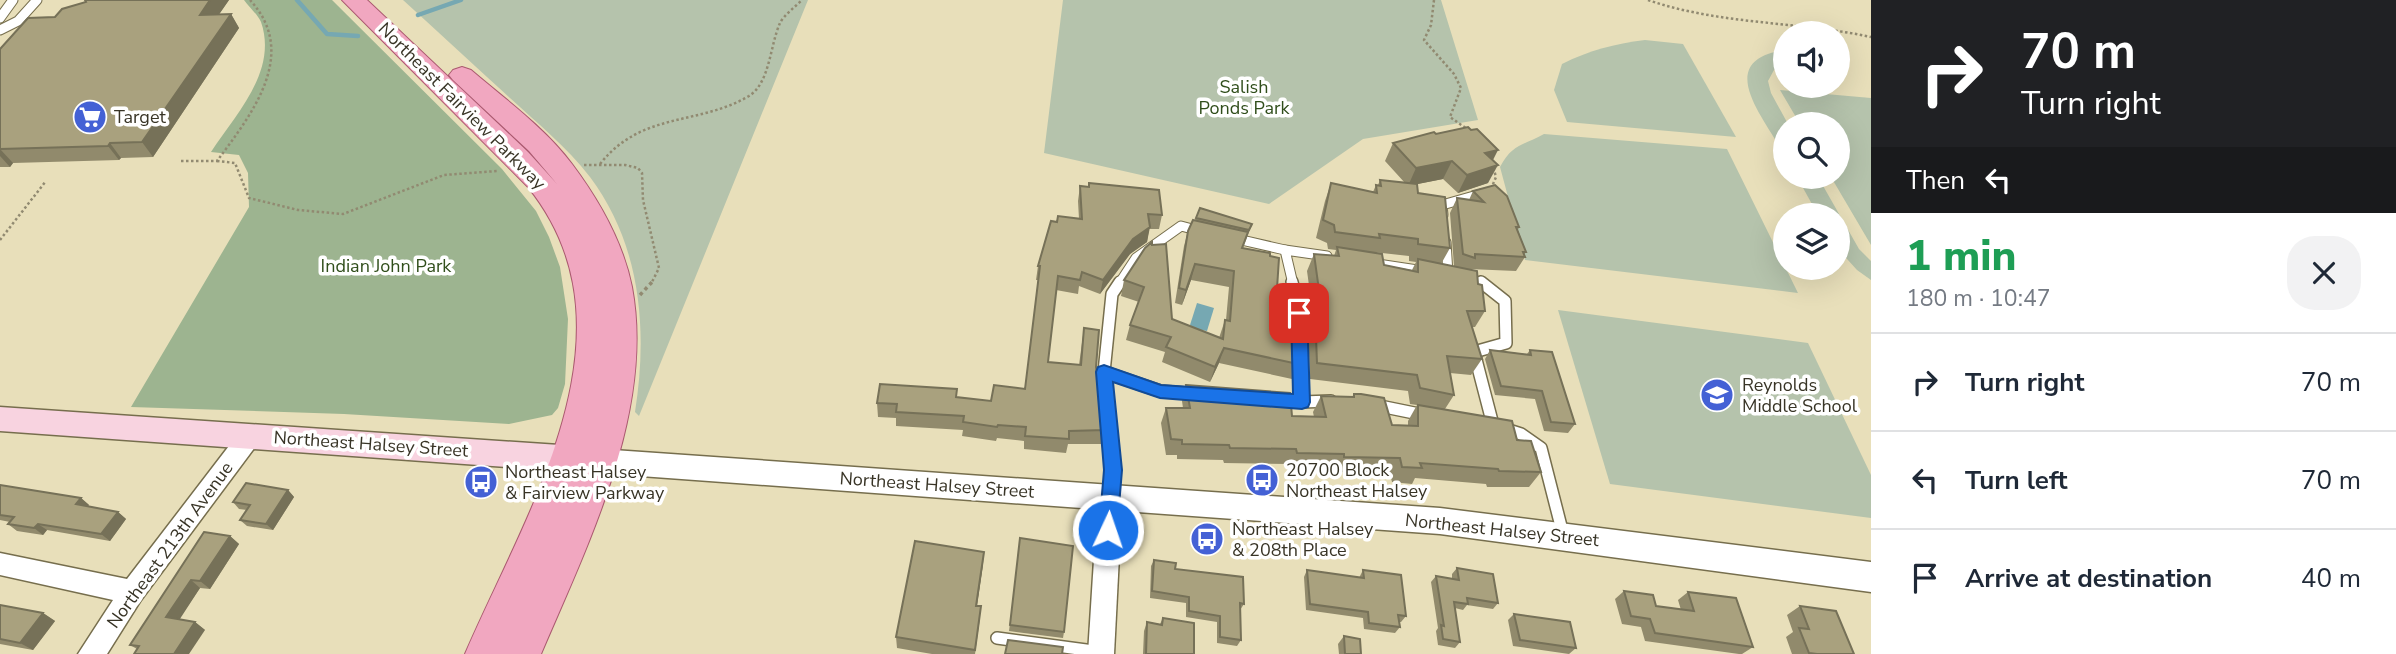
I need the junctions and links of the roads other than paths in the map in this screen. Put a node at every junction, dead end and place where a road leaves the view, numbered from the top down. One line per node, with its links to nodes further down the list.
1 (13, 0): 5 (lane)
2 (37, 0): 6 (lane)
3 (355, 0): 23 (main road, Northeast Fairview Parkway)
4 (382, 0): 23 (main road, Northeast Fairview Parkway)
5 (0, 18)
6 (0, 30)
7 (1491, 191): 13 (lane)
8 (1207, 232): 14 (lane)
9 (1220, 235): 10 (lane)
10 (1285, 250): 11 (lane); 18 (lane)
11 (1340, 258)
12 (1353, 260): 13 (lane)
13 (1448, 274): 25 (lane)
14 (1104, 372): 15 (lane); 24 (lane)
15 (1212, 395)
16 (1263, 399): 18 (lane)
17 (1340, 401): 18 (lane)
18 (1302, 402)
19 (1366, 404): 20 (lane)
20 (1432, 417)
21 (0, 419): 22 (main road, Northeast Halsey Street)
22 (250, 436): 23 (main road, Northeast Halsey Street); 28 (street, Northeast 213th Avenue)
23 (584, 459): 24 (street, Northeast Halsey Street); 32 (main road, Northeast Fairview Parkway); 33 (main road, Northeast Fairview Parkway)
24 (1110, 497): 25 (street, Northeast Halsey Street); 30 (street)
25 (1564, 536): 27 (street, Northeast Halsey Street)
26 (0, 564): 28 (street)
27 (1869, 581)
28 (132, 592): 31 (street, Northeast 213th Avenue)
29 (997, 638): 30 (lane)
30 (1101, 653)
31 (91, 654)
32 (485, 654)
33 (521, 654)

